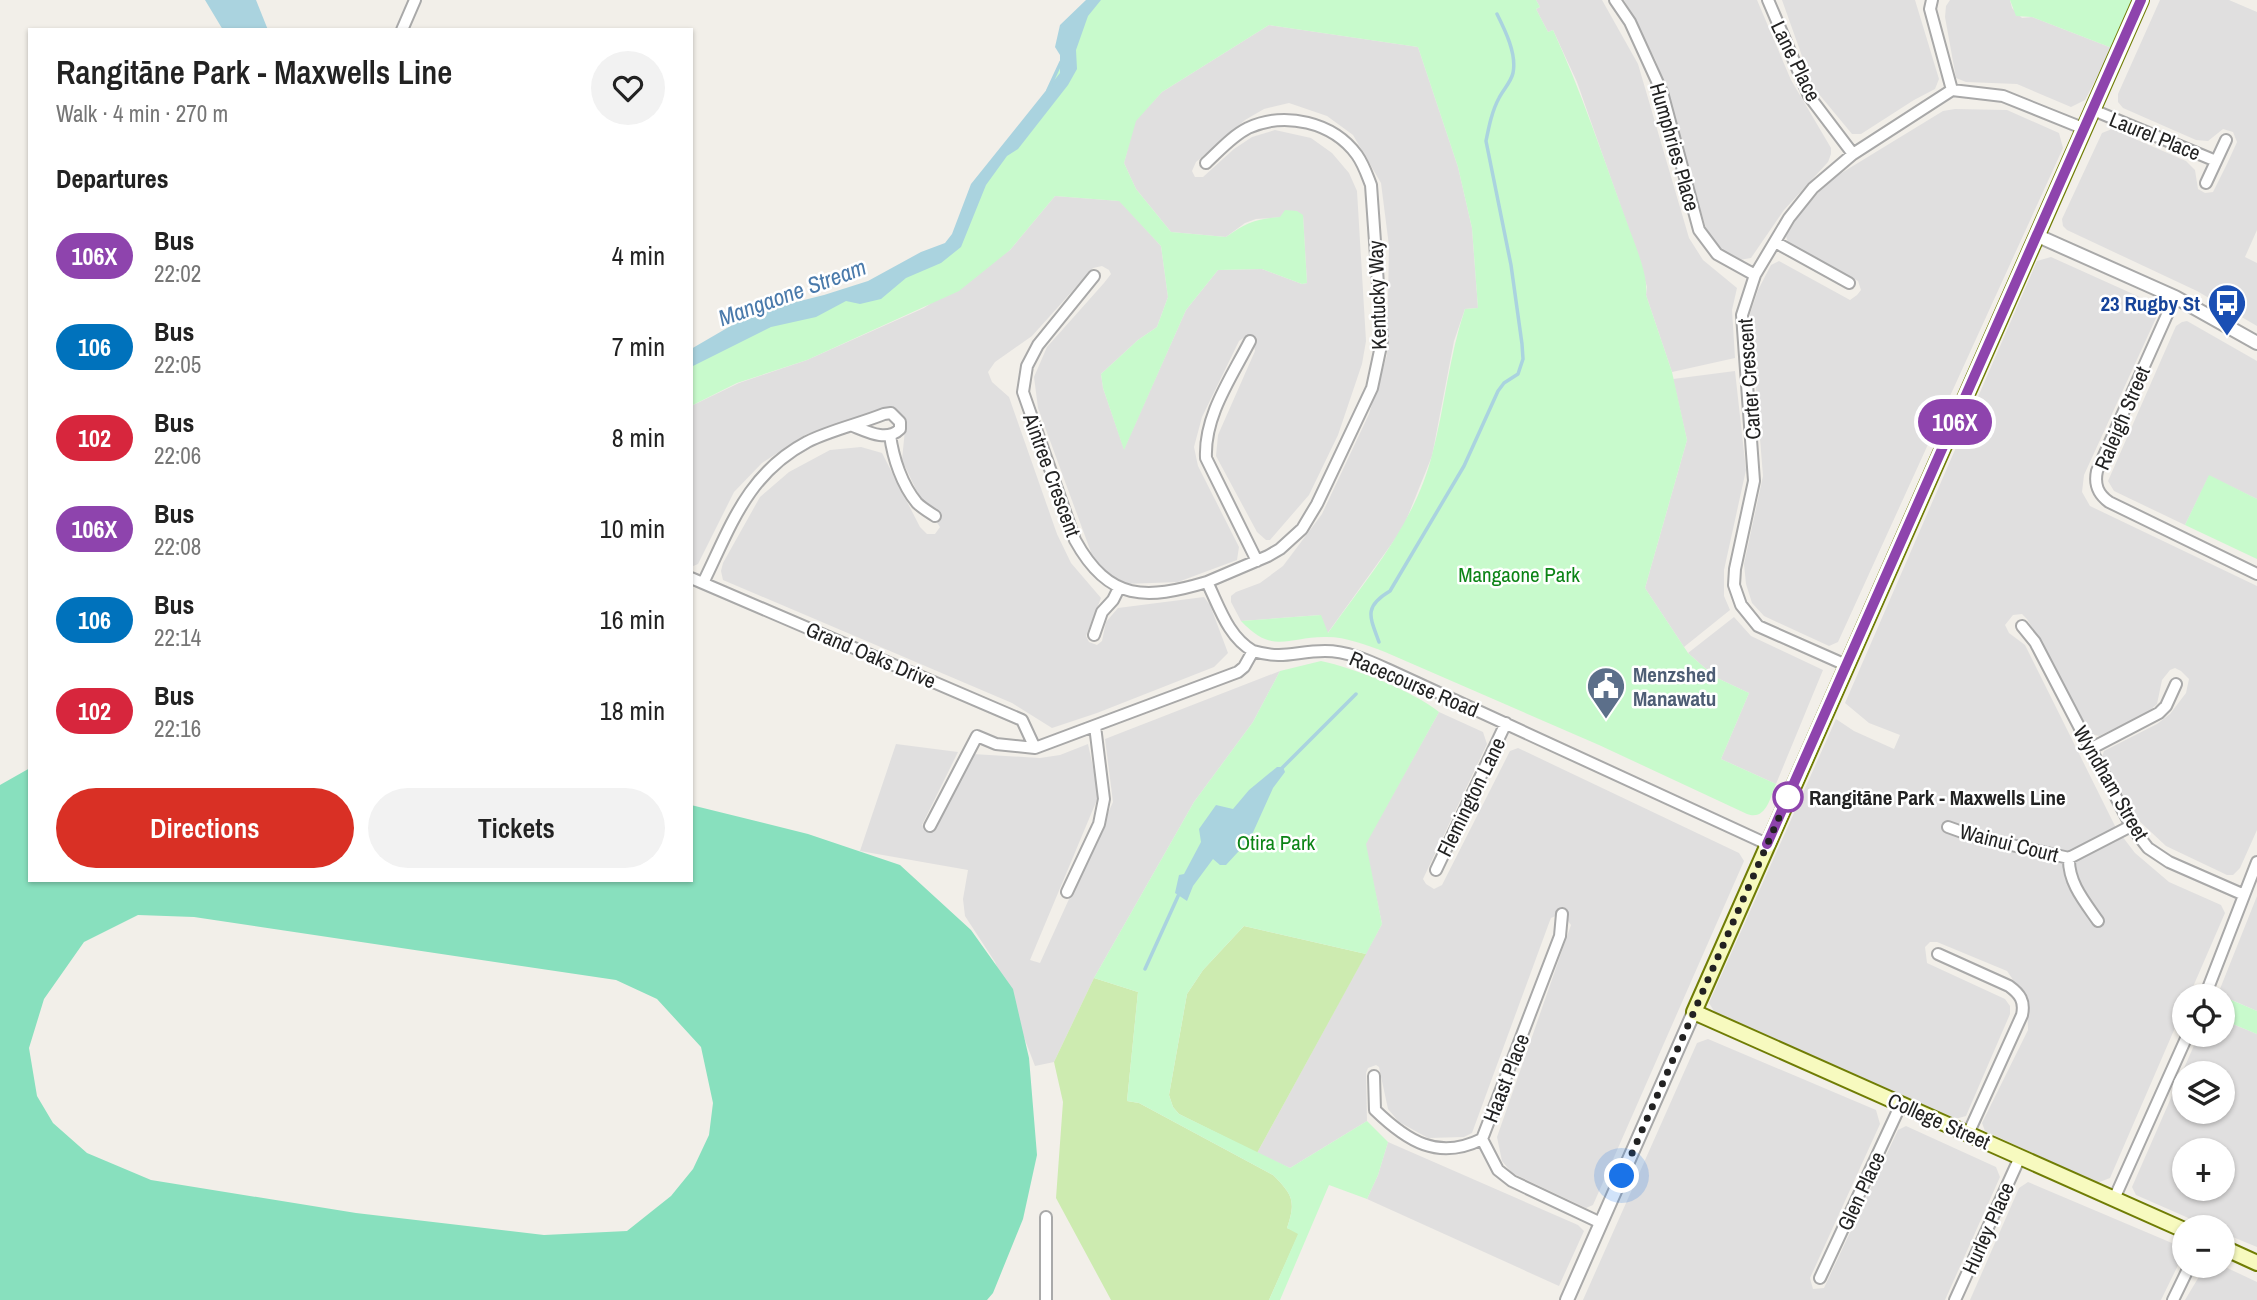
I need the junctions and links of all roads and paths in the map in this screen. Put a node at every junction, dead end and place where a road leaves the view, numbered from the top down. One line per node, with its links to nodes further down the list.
1 (415, 0): 6 (street)
2 (1615, 0): 17 (street, Humphries Place)
3 (1768, 0): 11 (street, Lane Place)
4 (1932, 0): 7 (street)
5 (2141, 0): 8 (main road)
6 (403, 28)
7 (1952, 90): 9 (street); 11 (street, Carter Crescent)
8 (2093, 110): 9 (main road); 12 (street, Laurel Place)
9 (2085, 129): 15 (main road)
10 (2226, 140): 12 (street, Laurel Place)
11 (1853, 154): 16 (street, Carter Crescent)
12 (2216, 161): 14 (street, Laurel Place)
13 (1206, 163): 26 (street, Kentucky Way)
14 (2206, 183)
15 (2038, 236): 20 (street); 35 (main road)
16 (1774, 242): 17 (street, Carter Crescent); 19 (street)
17 (1755, 275): 35 (street, Carter Crescent)
18 (1094, 276): 31 (street, Aintree Crescent)
19 (1849, 283)
20 (2175, 297): 22 (street); 27 (street, Raleigh Street)
21 (1250, 341): 26 (street)
22 (2257, 343)
23 (853, 426): 24 (street); 24 (street); 30 (street)
24 (890, 435): 25 (street)
25 (935, 516)
26 (1257, 561): 29 (street, Kentucky Way)
27 (2257, 574)
28 (693, 579): 30 (street, Grand Oaks Drive)
29 (1207, 582): 31 (street, Aintree Crescent); 34 (street)
30 (703, 583): 39 (street, Grand Oaks Drive)
31 (1119, 587): 33 (street)
32 (2022, 626): 40 (street, Wyndham Street)
33 (1094, 635)
34 (1253, 651): 37 (street, Racecourse Road); 38 (street)
35 (1846, 665): 44 (main road)
36 (2176, 684): 40 (street)
37 (1506, 723): 44 (street, Racecourse Road); 47 (street, Flemington Lane)
38 (1095, 726): 39 (street); 48 (street)
39 (1035, 748): 41 (street)
40 (2090, 750): 42 (street, Wyndham Street)
41 (930, 826)
42 (2131, 826): 45 (street, Wainui Court); 49 (street, Wyndham Street)
43 (1948, 827): 45 (street, Wainui Court)
44 (1767, 844): 54 (main road)
45 (2069, 858): 51 (street, Wainui Court)
46 (2257, 862): 49 (street)
47 (1436, 870)
48 (1067, 892)
49 (2242, 894): 53 (street)
50 (1562, 914): 59 (street, Haast Place)
51 (2098, 922)
52 (1938, 954): 58 (street)
53 (2209, 984)
54 (1694, 1012): 57 (main road, College Street); 63 (street)
55 (2182, 1047): 61 (street)
56 (1374, 1076): 59 (street)
57 (1901, 1104): 58 (main road, College Street); 67 (street, Glen Place)
58 (1968, 1134): 60 (main road, College Street)
59 (1482, 1139): 63 (street, Haast Place)
60 (2020, 1157): 61 (main road, College Street); 71 (street, Hurley Place)
61 (2114, 1199): 64 (main road, College Street)
62 (1046, 1217): 69 (street)
63 (1601, 1223): 70 (street)
64 (2172, 1225)
65 (2235, 1253): 66 (main road)
66 (2257, 1263)
67 (1820, 1278)
68 (2184, 1278): 72 (street)
69 (1046, 1300)
70 (1567, 1300)
71 (1955, 1300)
72 (2173, 1300)

